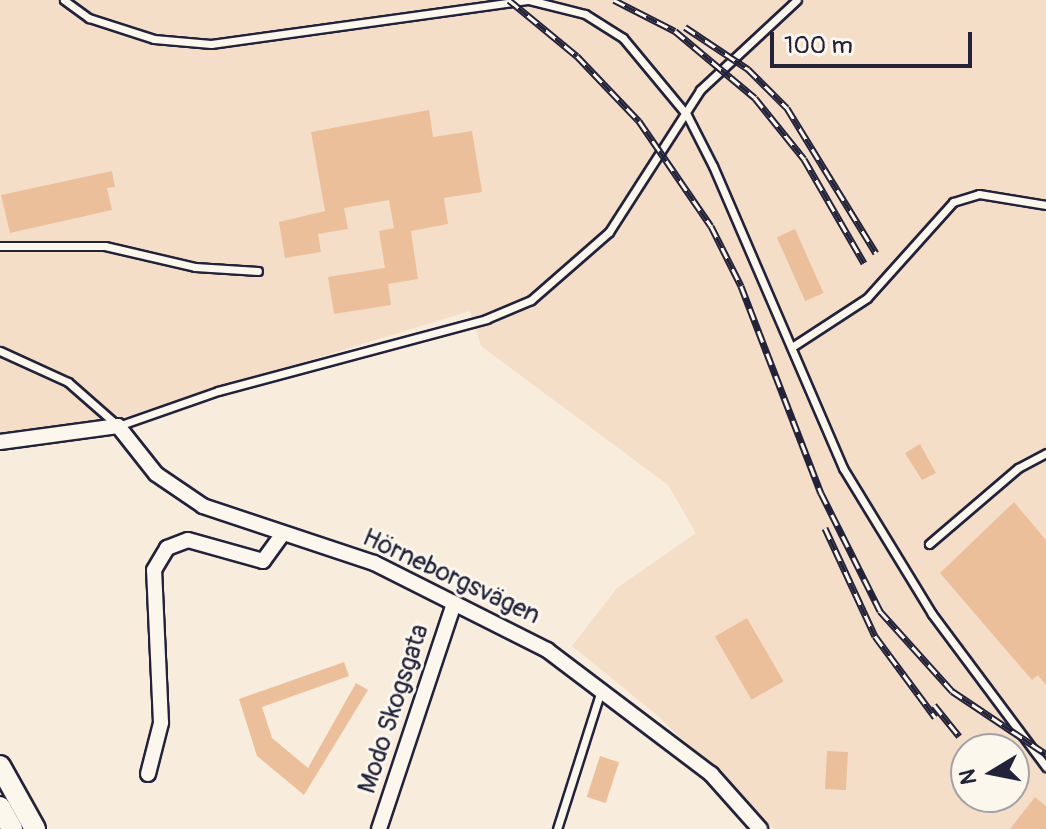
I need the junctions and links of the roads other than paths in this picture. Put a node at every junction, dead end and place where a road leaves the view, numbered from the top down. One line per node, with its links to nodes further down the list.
1 (64, 0): 3 (lane)
2 (797, 0): 3 (lane)
3 (687, 115): 7 (lane); 9 (lane)
4 (1046, 205): 7 (lane)
5 (0, 246): 6 (lane)
6 (258, 271)
7 (795, 345): 17 (lane)
8 (0, 351): 9 (lane)
9 (118, 426): 10 (street); 12 (street, Hörneborgsvägen)
10 (0, 442)
11 (1046, 453): 13 (lane)
12 (283, 533): 14 (street, Hörneborgsvägen); 18 (street)
13 (929, 544)
14 (454, 603): 15 (street, Hörneborgsvägen); 22 (street, Modo Skogsgata)
15 (601, 690): 23 (lane); 24 (street, Hörneborgsvägen)
16 (0, 766): 21 (main road)
17 (1046, 767)
18 (148, 774)
19 (0, 807): 20 (main road)
20 (12, 829)
21 (35, 829)
22 (379, 829)
23 (557, 829)
24 (760, 829)

